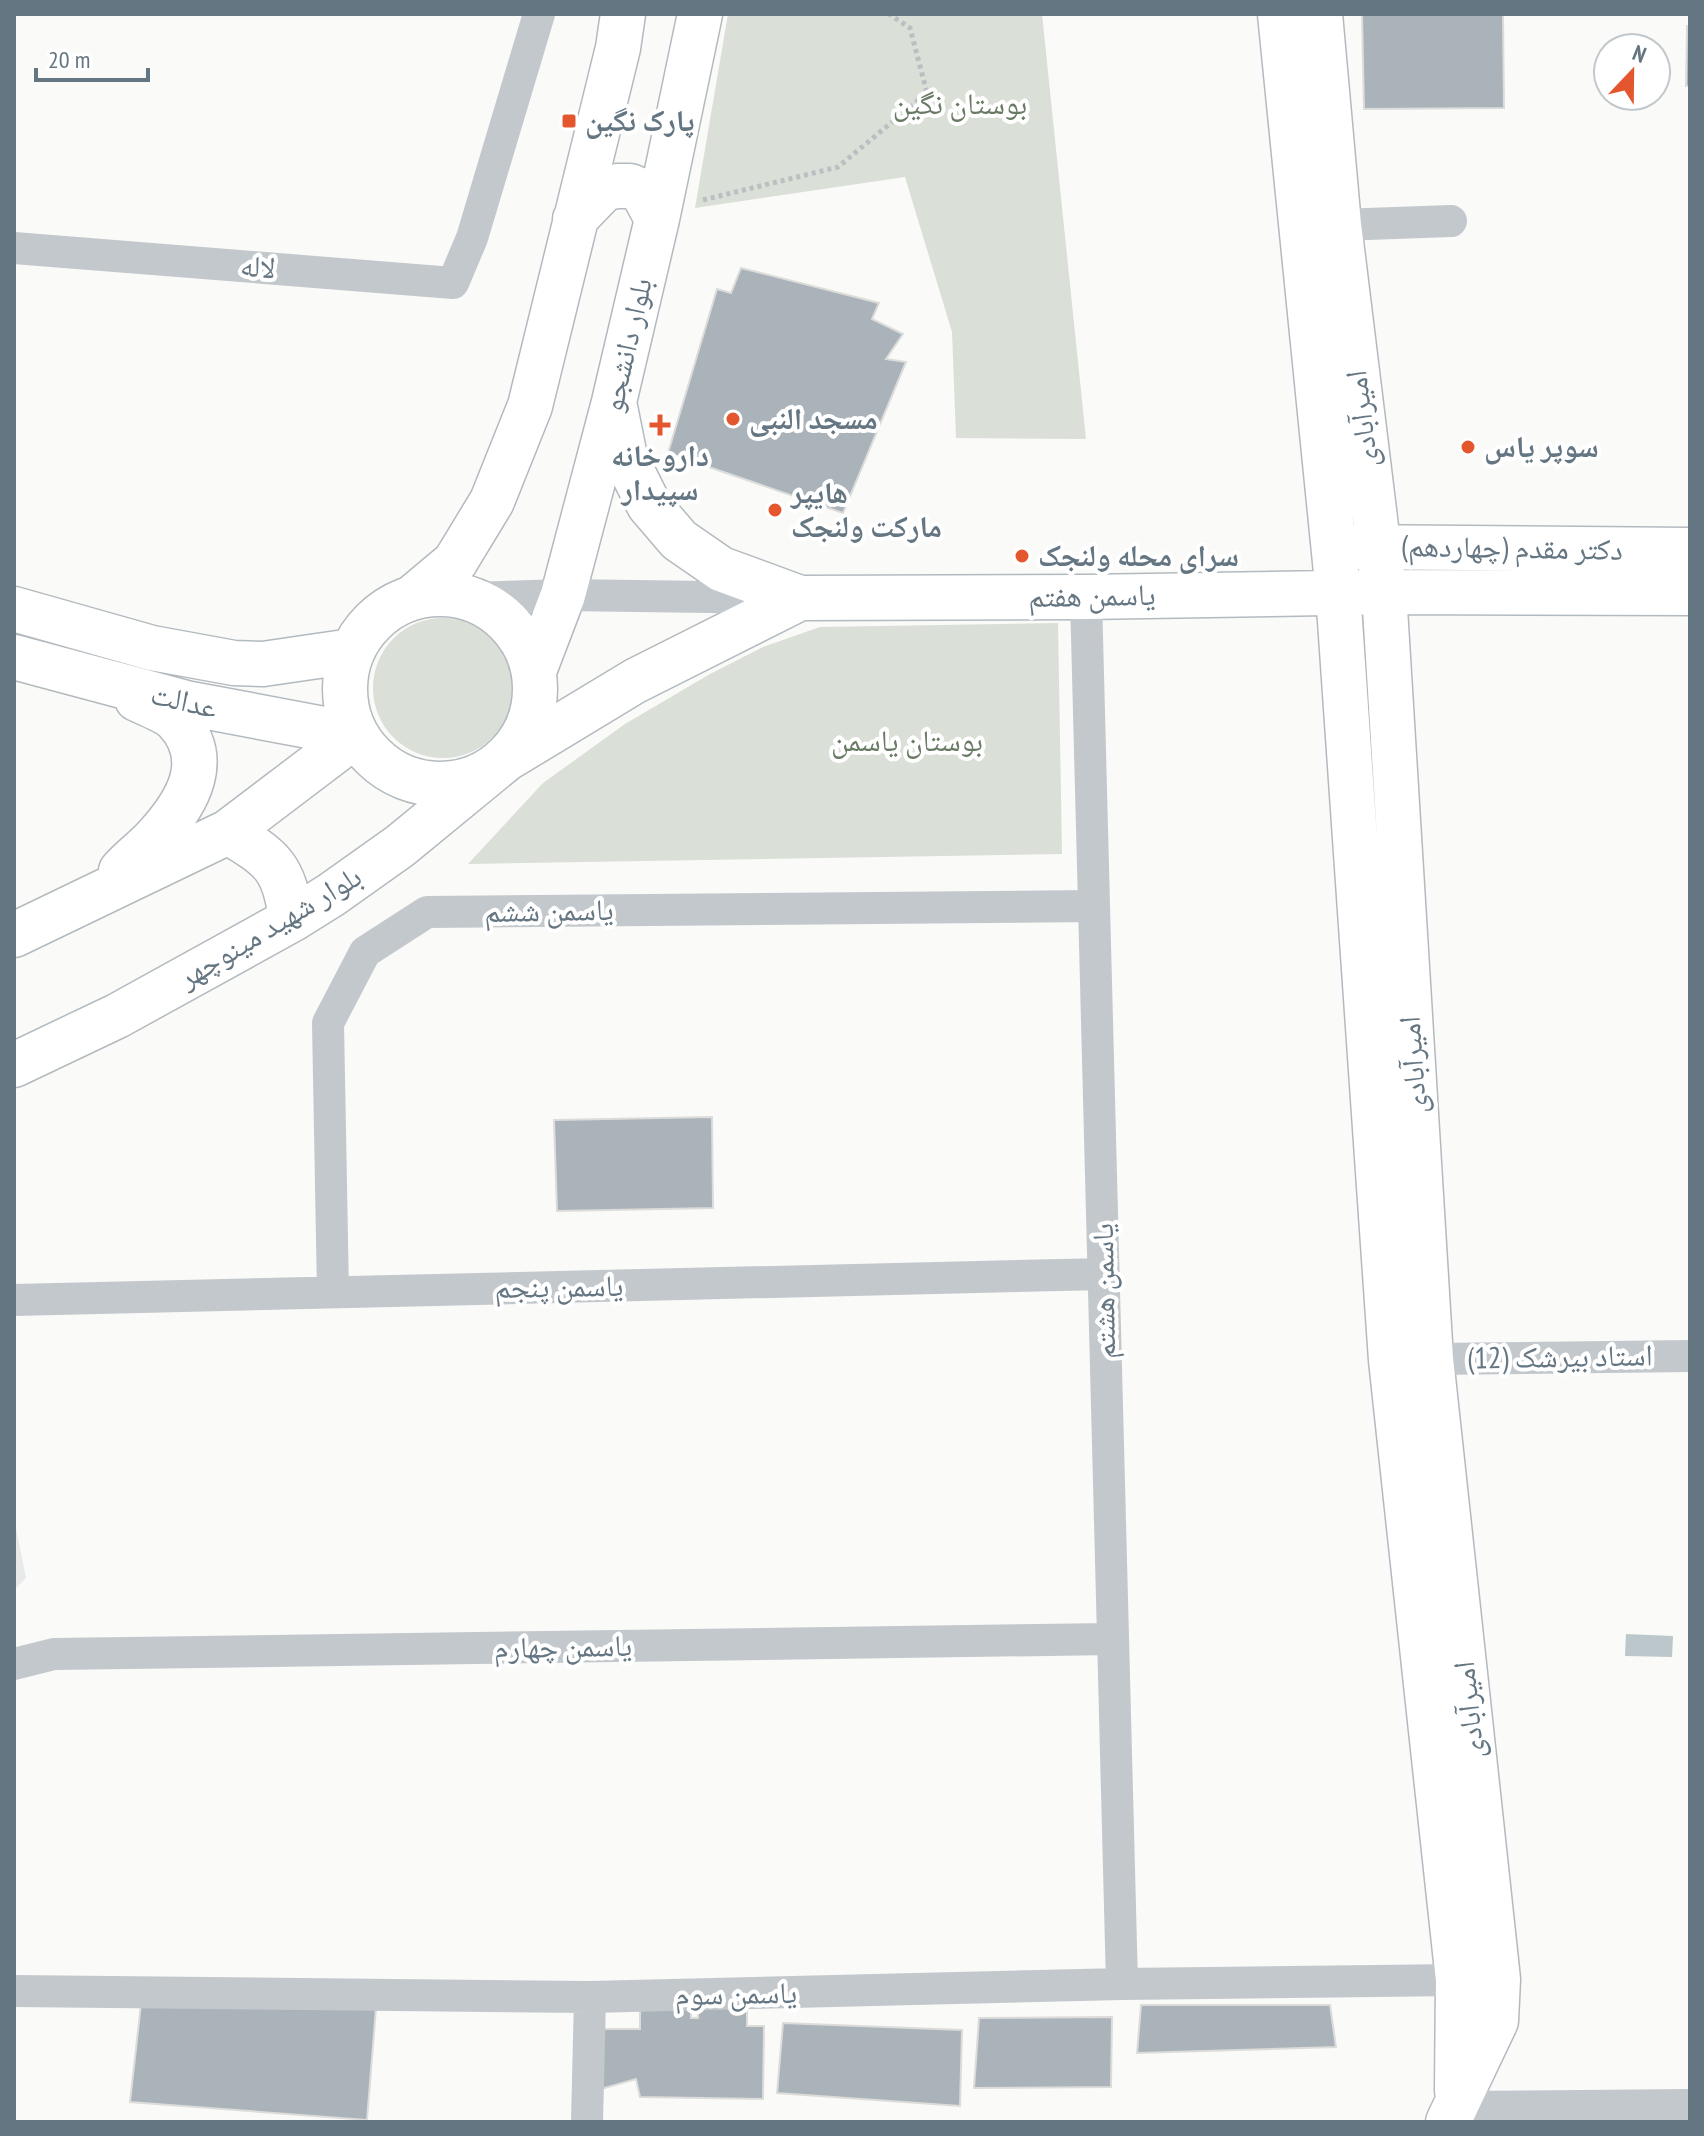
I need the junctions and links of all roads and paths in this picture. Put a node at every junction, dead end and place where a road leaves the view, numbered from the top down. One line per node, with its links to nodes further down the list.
1 (539, 14): 11 (street, لاله)
2 (623, 14): 8 (street)
3 (700, 14): 7 (street, بلوار دانشجو)
4 (889, 14): 7 (path)
5 (1280, 14): 13 (street, امیرآبادی)
6 (1320, 14): 10 (street, امیرآبادی)
7 (658, 215): 8 (street); 12 (street, بلوار دانشجو)
8 (575, 219): 21 (street)
9 (1451, 221): 10 (street)
10 (1339, 225): 14 (street, امیرآبادی)
11 (14, 248)
12 (614, 402): 19 (street, بلوار دانشجو); 23 (street, یاسمن هفتم)
13 (1334, 547): 14 (street, دکتر مقدم (چهاردهم)); 16 (street, امیرآبادی)
14 (1378, 547): 15 (street, دکتر مقدم (چهاردهم)); 17 (street, امیرآبادی)
15 (1690, 550)
16 (1338, 592): 17 (street, یاسمن هفتم); 20 (street, یاسمن هفتم); 41 (street, امیرآبادی)
17 (1384, 592): 18 (street, دکتر مقدم (چهاردهم)); 41 (street, امیرآبادی)
18 (1690, 593)
19 (563, 595): 22 (street); 23 (street); 27 (street, بلوار دانشجو)
20 (1086, 597): 23 (street, یاسمن هفتم); 33 (street, یاسمن هشتم)
21 (412, 598): 22 (street); 25 (street)
22 (469, 598): 27 (street)
23 (800, 598): 30 (street, یاسمن هفتم)
24 (14, 609): 25 (street, عدالت)
25 (352, 651): 29 (street)
26 (14, 657): 28 (street, عدالت)
27 (534, 671): 30 (street)
28 (103, 681): 29 (street, عدالت); 32 (street)
29 (356, 735): 30 (street); 31 (street)
30 (506, 759): 34 (street, بلوار شهید مینوچهر)
31 (228, 832): 32 (street); 34 (street)
32 (102, 892): 35 (street)
33 (1094, 906): 37 (street, یاسمن هشتم); 38 (street, یاسمن ششم)
34 (291, 920): 36 (street, بلوار شهید مینوچهر)
35 (14, 935)
36 (14, 1065)
37 (1104, 1274): 38 (street, یاسمن پنجم); 42 (street, یاسمن هشتم)
38 (333, 1292): 39 (street, یاسمن پنجم)
39 (14, 1300)
40 (1690, 1356): 41 (street, استاد بیرشک (12))
41 (1411, 1359): 44 (street, امیرآبادی)
42 (1113, 1639): 43 (street, یاسمن چهارم); 45 (street, یاسمن هشتم)
43 (14, 1664)
44 (1478, 1979): 45 (street, یاسمن سوم); 49 (street, امیرآبادی)
45 (1122, 1984): 47 (street, یاسمن سوم)
46 (14, 1991): 47 (street, یاسمن سوم)
47 (590, 1997): 51 (street)
48 (1690, 2105): 50 (street)
49 (1452, 2114): 50 (street)
50 (1518, 2114)
51 (587, 2122)

